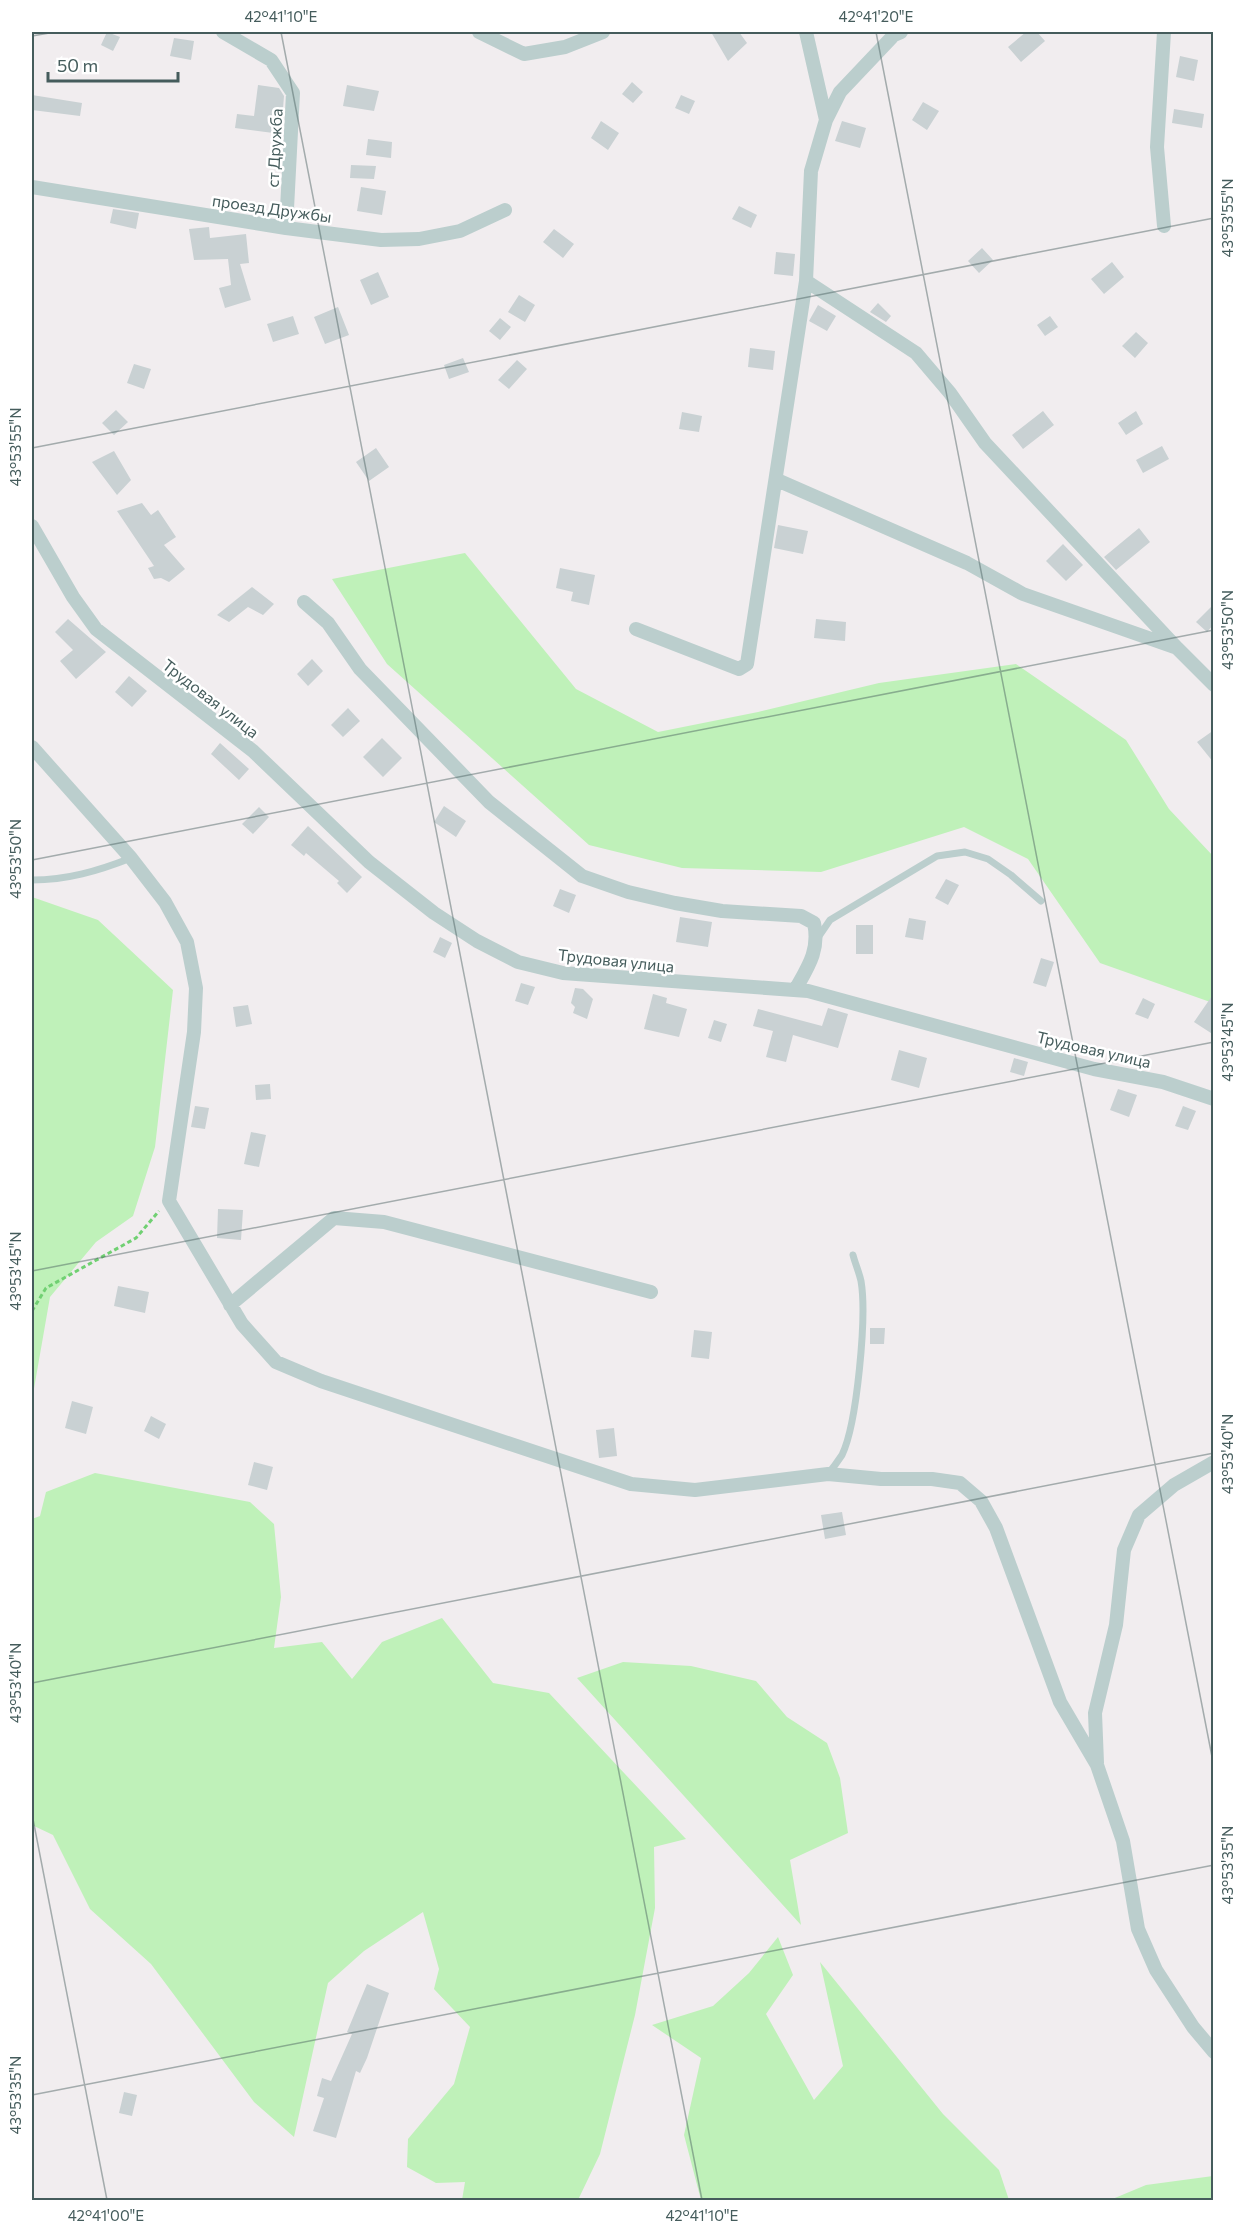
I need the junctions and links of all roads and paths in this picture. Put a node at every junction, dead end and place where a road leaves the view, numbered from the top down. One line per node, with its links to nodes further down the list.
1 (223, 32): 11 (street, ст Дружба)
2 (479, 32): 3 (street)
3 (603, 32)
4 (806, 32): 7 (street)
5 (902, 32): 7 (street)
6 (1164, 32): 10 (street)
7 (826, 120): 12 (street)
8 (32, 187): 11 (street, проезд Дружбы)
9 (505, 210): 11 (street, проезд Дружбы)
10 (1164, 226)
11 (286, 228)
12 (806, 281): 13 (street); 17 (street)
13 (777, 480): 16 (street); 17 (street)
14 (32, 526): 24 (street, Трудовая улица)
15 (304, 602): 23 (street)
16 (636, 629)
17 (1177, 648): 18 (street)
18 (1214, 685)
19 (32, 747): 20 (street)
20 (131, 858): 21 (lane); 26 (street)
21 (32, 880)
22 (1041, 901): 23 (lane)
23 (818, 939): 24 (street)
24 (795, 990): 25 (street, Трудовая улица)
25 (1214, 1099)
26 (168, 1201): 29 (street); 30 (path)
27 (853, 1255): 32 (lane)
28 (651, 1292): 29 (street)
29 (230, 1305): 32 (street)
30 (32, 1311)
31 (1214, 1462): 33 (street)
32 (828, 1474): 33 (street)
33 (1097, 1765): 34 (street)
34 (1214, 2052)

